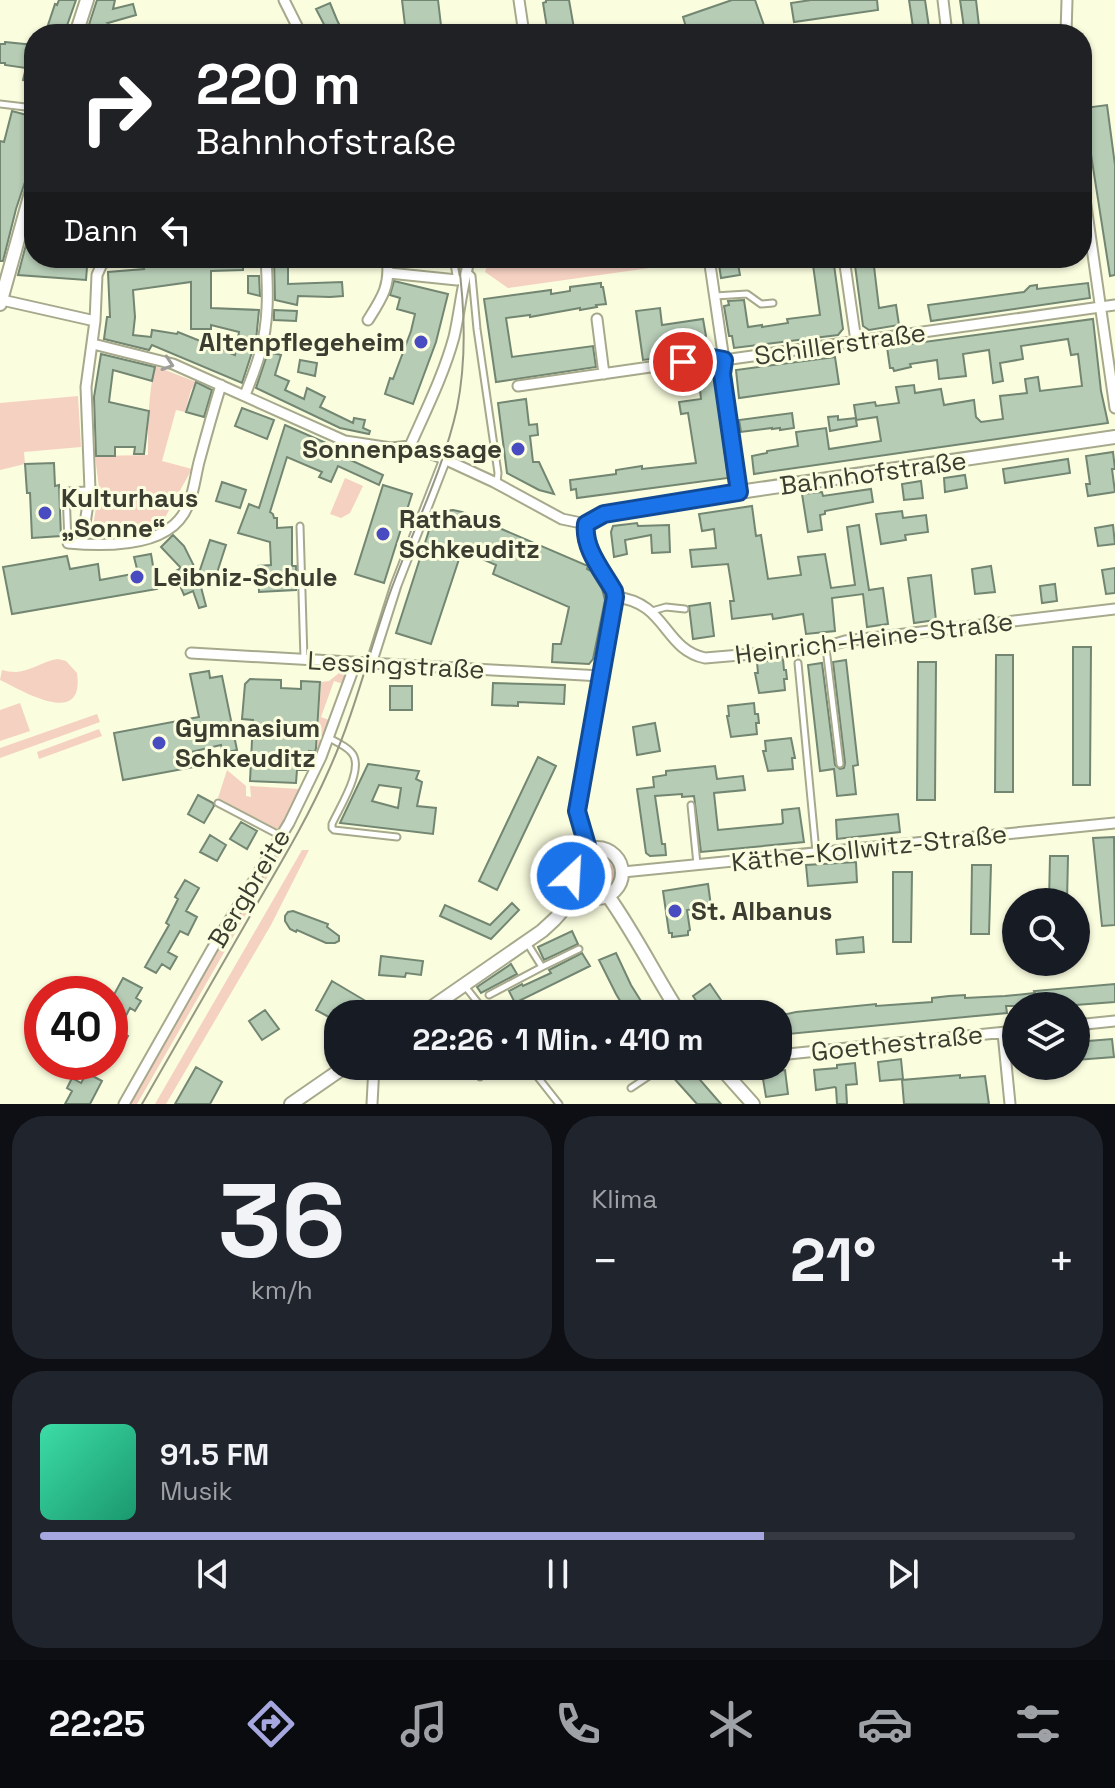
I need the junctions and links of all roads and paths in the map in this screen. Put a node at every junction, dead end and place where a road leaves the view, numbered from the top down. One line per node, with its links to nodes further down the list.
1 (87, 0): 6 (street)
2 (284, 0): 7 (street)
3 (519, 0): 8 (street)
4 (943, 0): 9 (street)
5 (1067, 0): 10 (street)
6 (79, 24)
7 (296, 24)
8 (523, 24)
9 (946, 24)
10 (1066, 24)
11 (0, 104): 12 (lane)
12 (24, 107)
13 (24, 217): 25 (street)
14 (1092, 242): 29 (street)
15 (100, 268): 32 (street)
16 (267, 268): 39 (street)
17 (388, 268): 23 (street)
18 (456, 268): 24 (lane)
19 (467, 268): 22 (street)
20 (711, 268): 26 (street)
21 (845, 268): 33 (street)
22 (466, 271): 24 (street); 44 (lane)
23 (389, 273): 24 (street); 31 (street)
24 (460, 284): 42 (street)
25 (2, 295): 32 (street)
26 (715, 296): 27 (lane); 35 (street)
27 (773, 303)
28 (1115, 305): 29 (street, Schillerstraße)
29 (1102, 307): 33 (street, Schillerstraße); 40 (street)
30 (597, 319): 36 (street)
31 (368, 320)
32 (95, 321): 34 (street)
33 (856, 341): 35 (street, Schillerstraße)
34 (93, 344): 37 (street, one-way to 37); 45 (street)
35 (724, 360): 36 (street, Schillerstraße); 46 (street)
36 (604, 374): 38 (street, Schillerstraße)
37 (221, 385): 39 (street); 50 (street)
38 (518, 386)
39 (245, 395): 42 (street)
40 (1115, 408)
41 (1115, 437): 46 (street, Bahnhofstraße)
42 (410, 446): 43 (street)
43 (445, 459): 44 (street); 60 (street)
44 (497, 484): 47 (street)
45 (90, 490): 49 (lane); 50 (street)
46 (739, 492): 47 (street, Bahnhofstraße)
47 (586, 524): 51 (street)
48 (300, 526): 57 (lane)
49 (68, 543): 50 (street)
50 (82, 544)
51 (615, 597): 54 (street, Heinrich-Heine-Straße); 61 (street)
52 (685, 609): 54 (lane, Heinrich-Heine-Straße)
53 (1115, 609): 55 (street, Heinrich-Heine-Straße)
54 (652, 611): 55 (street, Heinrich-Heine-Straße)
55 (825, 647): 63 (lane)
56 (191, 653): 57 (street, Lessingstraße)
57 (304, 659): 58 (street, Lessingstraße)
58 (353, 662): 60 (street, Lessingstraße); 62 (street, Bergbreite)
59 (798, 663): 70 (lane)
60 (371, 664): 61 (street, Lessingstraße)
61 (601, 676): 69 (street)
62 (328, 737): 67 (street, Bergbreite); 68 (lane)
63 (840, 764)
64 (218, 803): 67 (lane)
65 (691, 805): 71 (lane)
66 (1115, 823): 70 (street, Käthe-Kollwitz-Straße)
67 (282, 837): 94 (street, Bergbreite)
68 (397, 837)
69 (588, 849): 72 (street); 73 (street)
70 (816, 853): 71 (street, Käthe-Kollwitz-Straße)
71 (697, 865): 72 (street, Käthe-Kollwitz-Straße)
72 (623, 872): 74 (street)
73 (579, 892): 74 (street); 75 (street)
74 (608, 896): 82 (street)
75 (526, 942): 77 (lane); 78 (street)
76 (579, 949): 77 (lane)
77 (542, 967): 79 (lane)
78 (464, 984): 80 (street); 81 (lane)
79 (489, 995)
80 (442, 1000)
81 (477, 1000)
82 (671, 1000)
83 (1115, 1021): 84 (street)
84 (1090, 1024)
85 (1002, 1033): 86 (street, Goethestraße)
86 (792, 1054)
87 (326, 1080): 95 (street)
88 (373, 1080): 96 (street)
89 (540, 1080): 97 (lane)
90 (643, 1080): 93 (lane)
91 (732, 1080): 98 (street)
92 (1008, 1080): 99 (street)
93 (631, 1088)
94 (124, 1104)
95 (291, 1104)
96 (372, 1104)
97 (559, 1104)
98 (753, 1104)
99 (1010, 1104)

